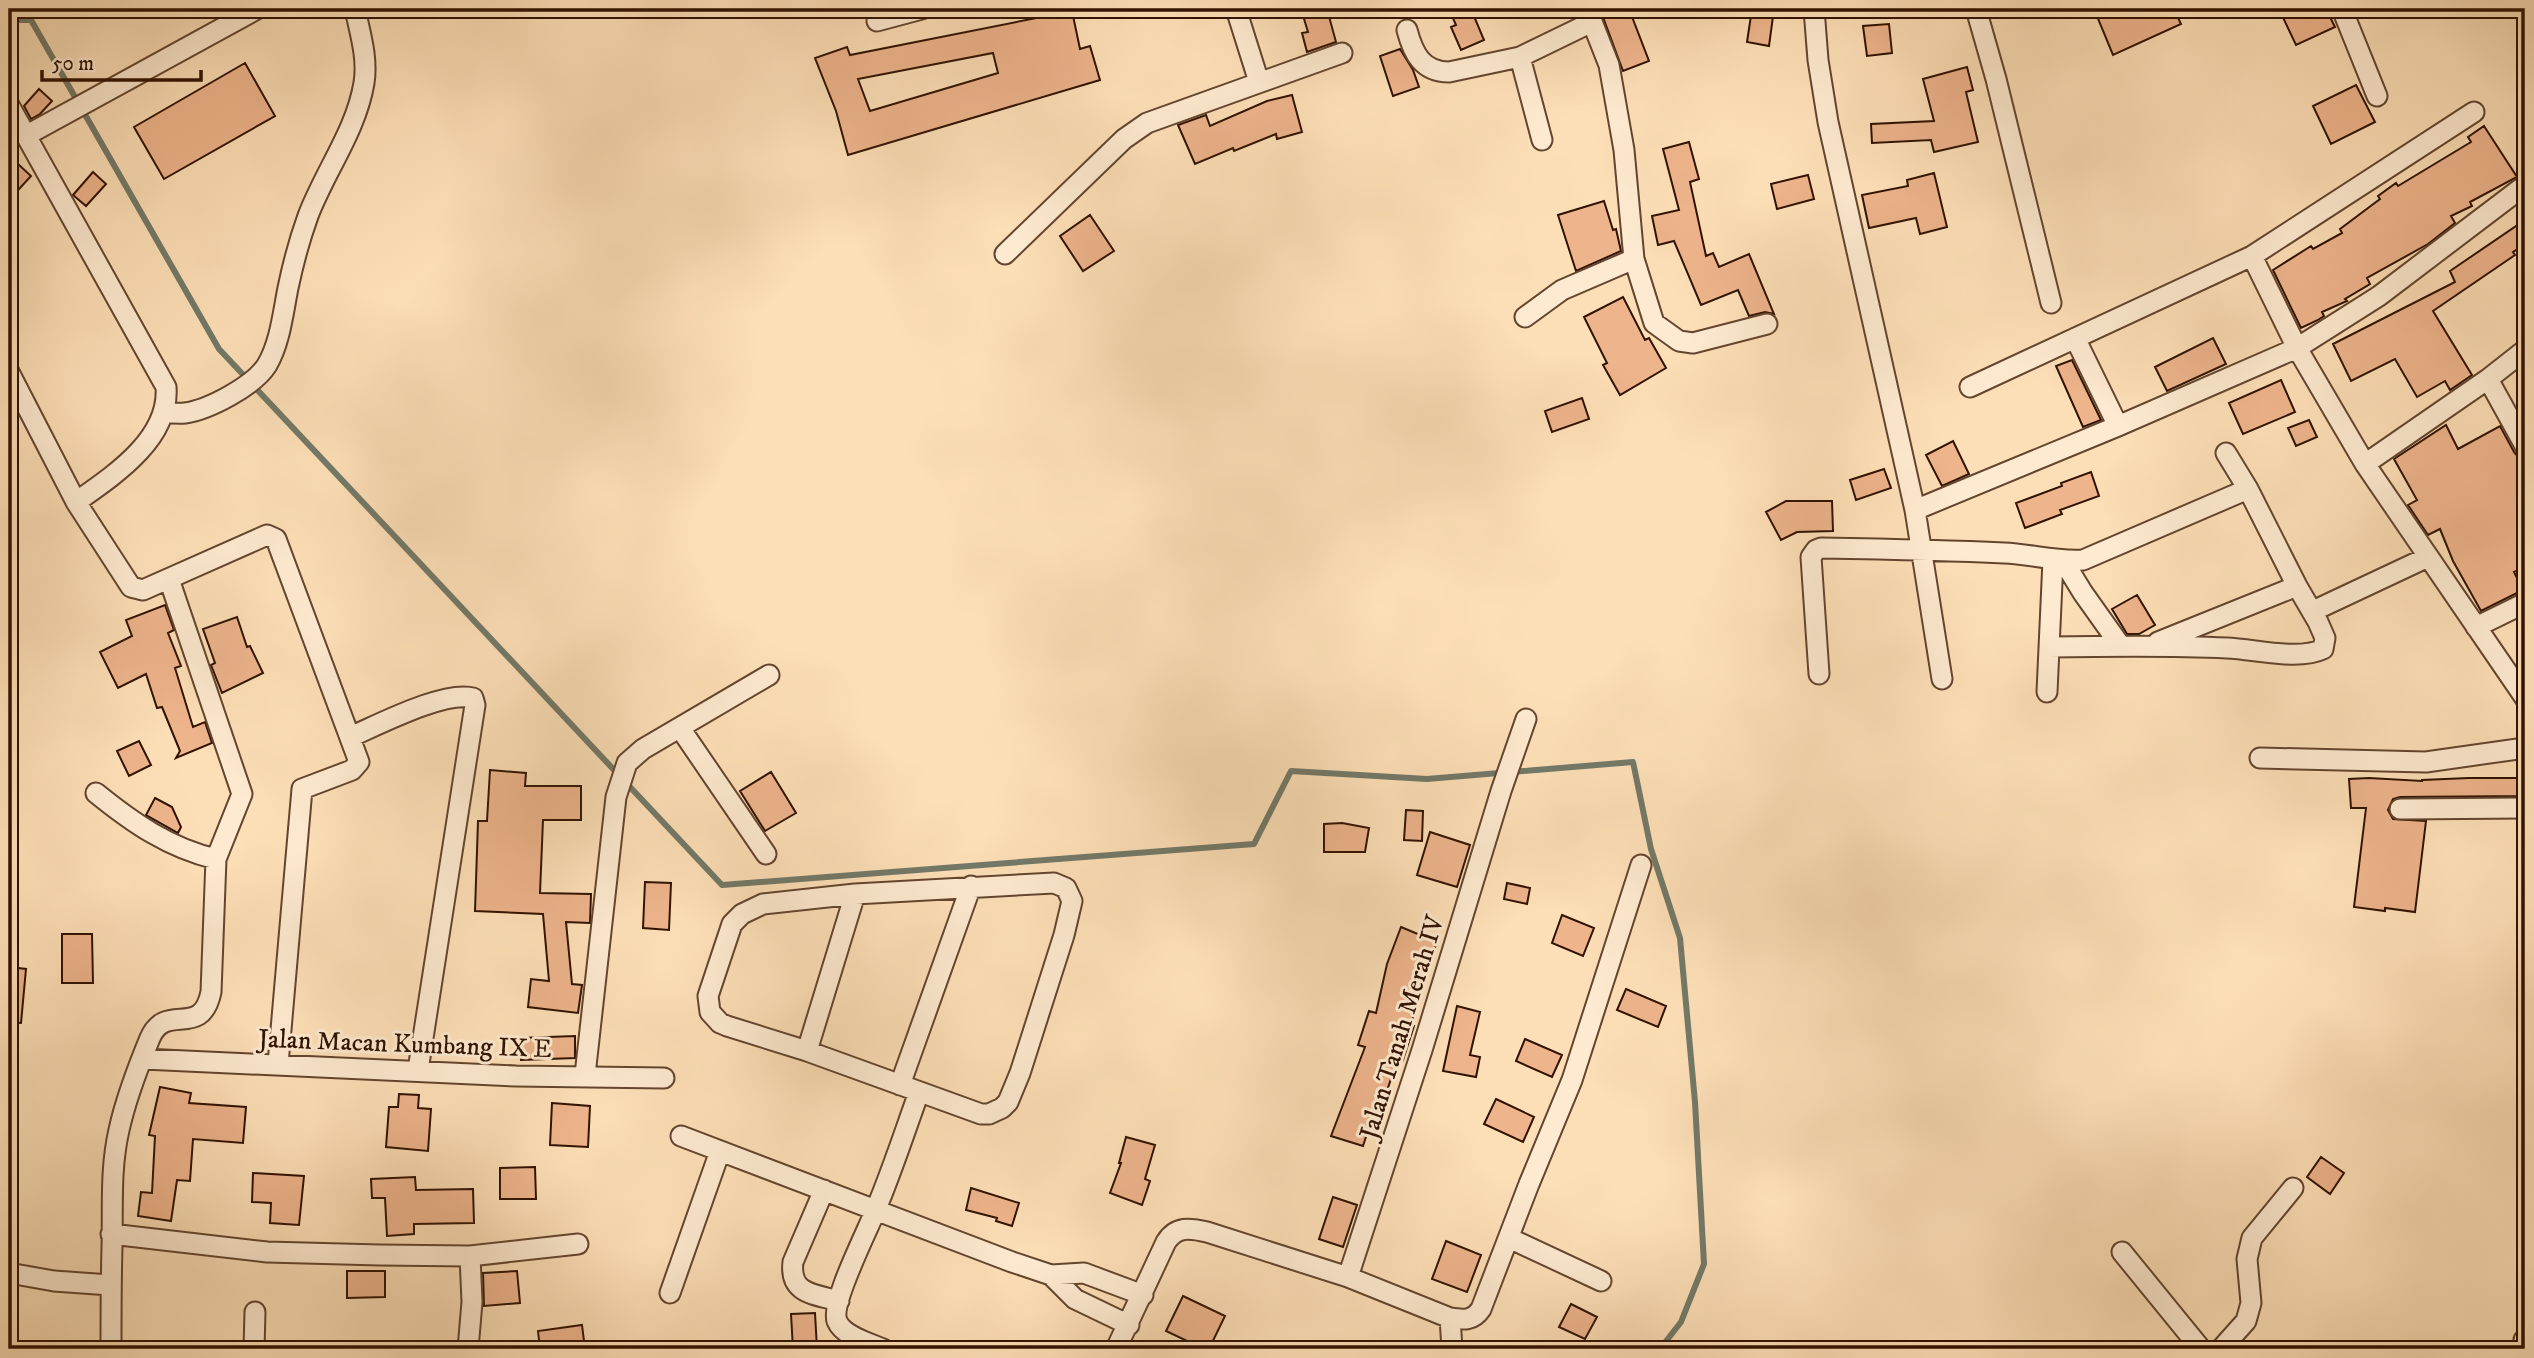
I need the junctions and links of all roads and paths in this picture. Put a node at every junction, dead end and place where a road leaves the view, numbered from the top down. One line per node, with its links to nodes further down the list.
1 (257, 9): 17 (street)
2 (355, 9): 32 (street)
3 (922, 9): 9 (street)
4 (1236, 9): 13 (street)
5 (1814, 9): 39 (street)
6 (1976, 9): 23 (street)
7 (2342, 9): 14 (street)
8 (1590, 15): 12 (street); 22 (street)
9 (877, 21)
10 (1407, 30): 12 (street)
11 (1342, 53): 13 (street)
12 (1520, 57): 18 (street)
13 (1259, 82): 20 (street)
14 (2377, 96)
15 (9, 105): 17 (street)
16 (2474, 112): 21 (street)
17 (27, 135): 32 (street)
18 (1542, 140)
19 (2520, 189): 27 (street)
20 (1005, 254)
21 (2252, 256): 26 (street); 27 (street)
22 (1634, 259): 24 (street); 25 (street)
23 (2051, 303)
24 (1525, 317)
25 (1767, 324)
26 (2075, 338): 31 (street); 33 (street)
27 (2297, 348): 33 (street); 36 (street)
28 (2525, 349): 30 (street)
29 (9, 372): 38 (street)
30 (2488, 379): 34 (street); 36 (street)
31 (1970, 387)
32 (164, 412): 38 (street)
33 (2118, 426): 39 (street)
34 (2525, 446)
35 (2226, 453): 37 (street)
36 (2365, 464): 41 (street)
37 (2248, 489): 42 (street); 44 (street)
38 (76, 502): 43 (street)
39 (1915, 510): 40 (street)
40 (1923, 550): 42 (street); 51 (street); 53 (street)
41 (2428, 557): 46 (street); 47 (street)
42 (2059, 561): 48 (street); 50 (street)
43 (169, 579): 58 (street); 65 (street)
44 (2297, 586): 46 (street); 49 (street)
45 (2525, 603): 47 (street)
46 (2313, 611): 49 (street)
47 (2476, 627): 55 (street)
48 (2120, 645): 49 (street); 50 (street)
49 (2148, 646)
50 (2049, 647): 54 (street)
51 (1819, 674)
52 (769, 675): 57 (street)
53 (1942, 678)
54 (2047, 692)
55 (2525, 698)
56 (1526, 719): 89 (street, Jalan Tanah Merah IV)
57 (680, 728): 64 (street); 73 (street)
58 (350, 737): 71 (street); 72 (street)
59 (2525, 748): 60 (street)
60 (2260, 758)
61 (96, 793): 65 (street)
62 (2525, 808): 63 (street)
63 (2400, 809)
64 (766, 855)
65 (216, 859): 70 (street)
66 (1642, 865): 83 (street)
67 (971, 886): 68 (street); 75 (street); 76 (street)
68 (855, 894): 69 (street); 69 (street)
69 (807, 1051): 75 (street)
70 (143, 1059): 71 (street, Jalan Macan Kumbang IX E); 82 (street)
71 (278, 1064): 72 (street, Jalan Macan Kumbang IX E)
72 (418, 1070): 73 (street, Jalan Macan Kumbang IX E)
73 (585, 1075): 74 (street, Jalan Macan Kumbang IX E)
74 (664, 1078)
75 (900, 1084): 76 (street)
76 (919, 1092): 81 (street)
77 (681, 1136): 78 (street)
78 (720, 1151): 80 (street); 92 (street)
79 (2293, 1188): 105 (street)
80 (824, 1190): 81 (street); 94 (street)
81 (876, 1210): 88 (street); 94 (street)
82 (111, 1234): 86 (street); 91 (street)
83 (1509, 1238): 90 (street); 96 (street)
84 (578, 1244): 86 (street)
85 (2122, 1252): 104 (street)
86 (470, 1256): 100 (street)
87 (9, 1273): 91 (street)
88 (1051, 1275): 93 (street); 97 (street)
89 (1348, 1277): 93 (street); 96 (street)
90 (1601, 1281)
91 (110, 1285): 98 (street)
92 (670, 1293)
93 (1143, 1295): 97 (street)
94 (839, 1301): 101 (street)
95 (255, 1312): 99 (street)
96 (1450, 1318): 103 (street)
97 (1129, 1325): 102 (street)
98 (111, 1349)
99 (254, 1349)
100 (468, 1349)
101 (883, 1349)
102 (1116, 1349)
103 (1452, 1349)
104 (2202, 1349)
105 (2221, 1349)

